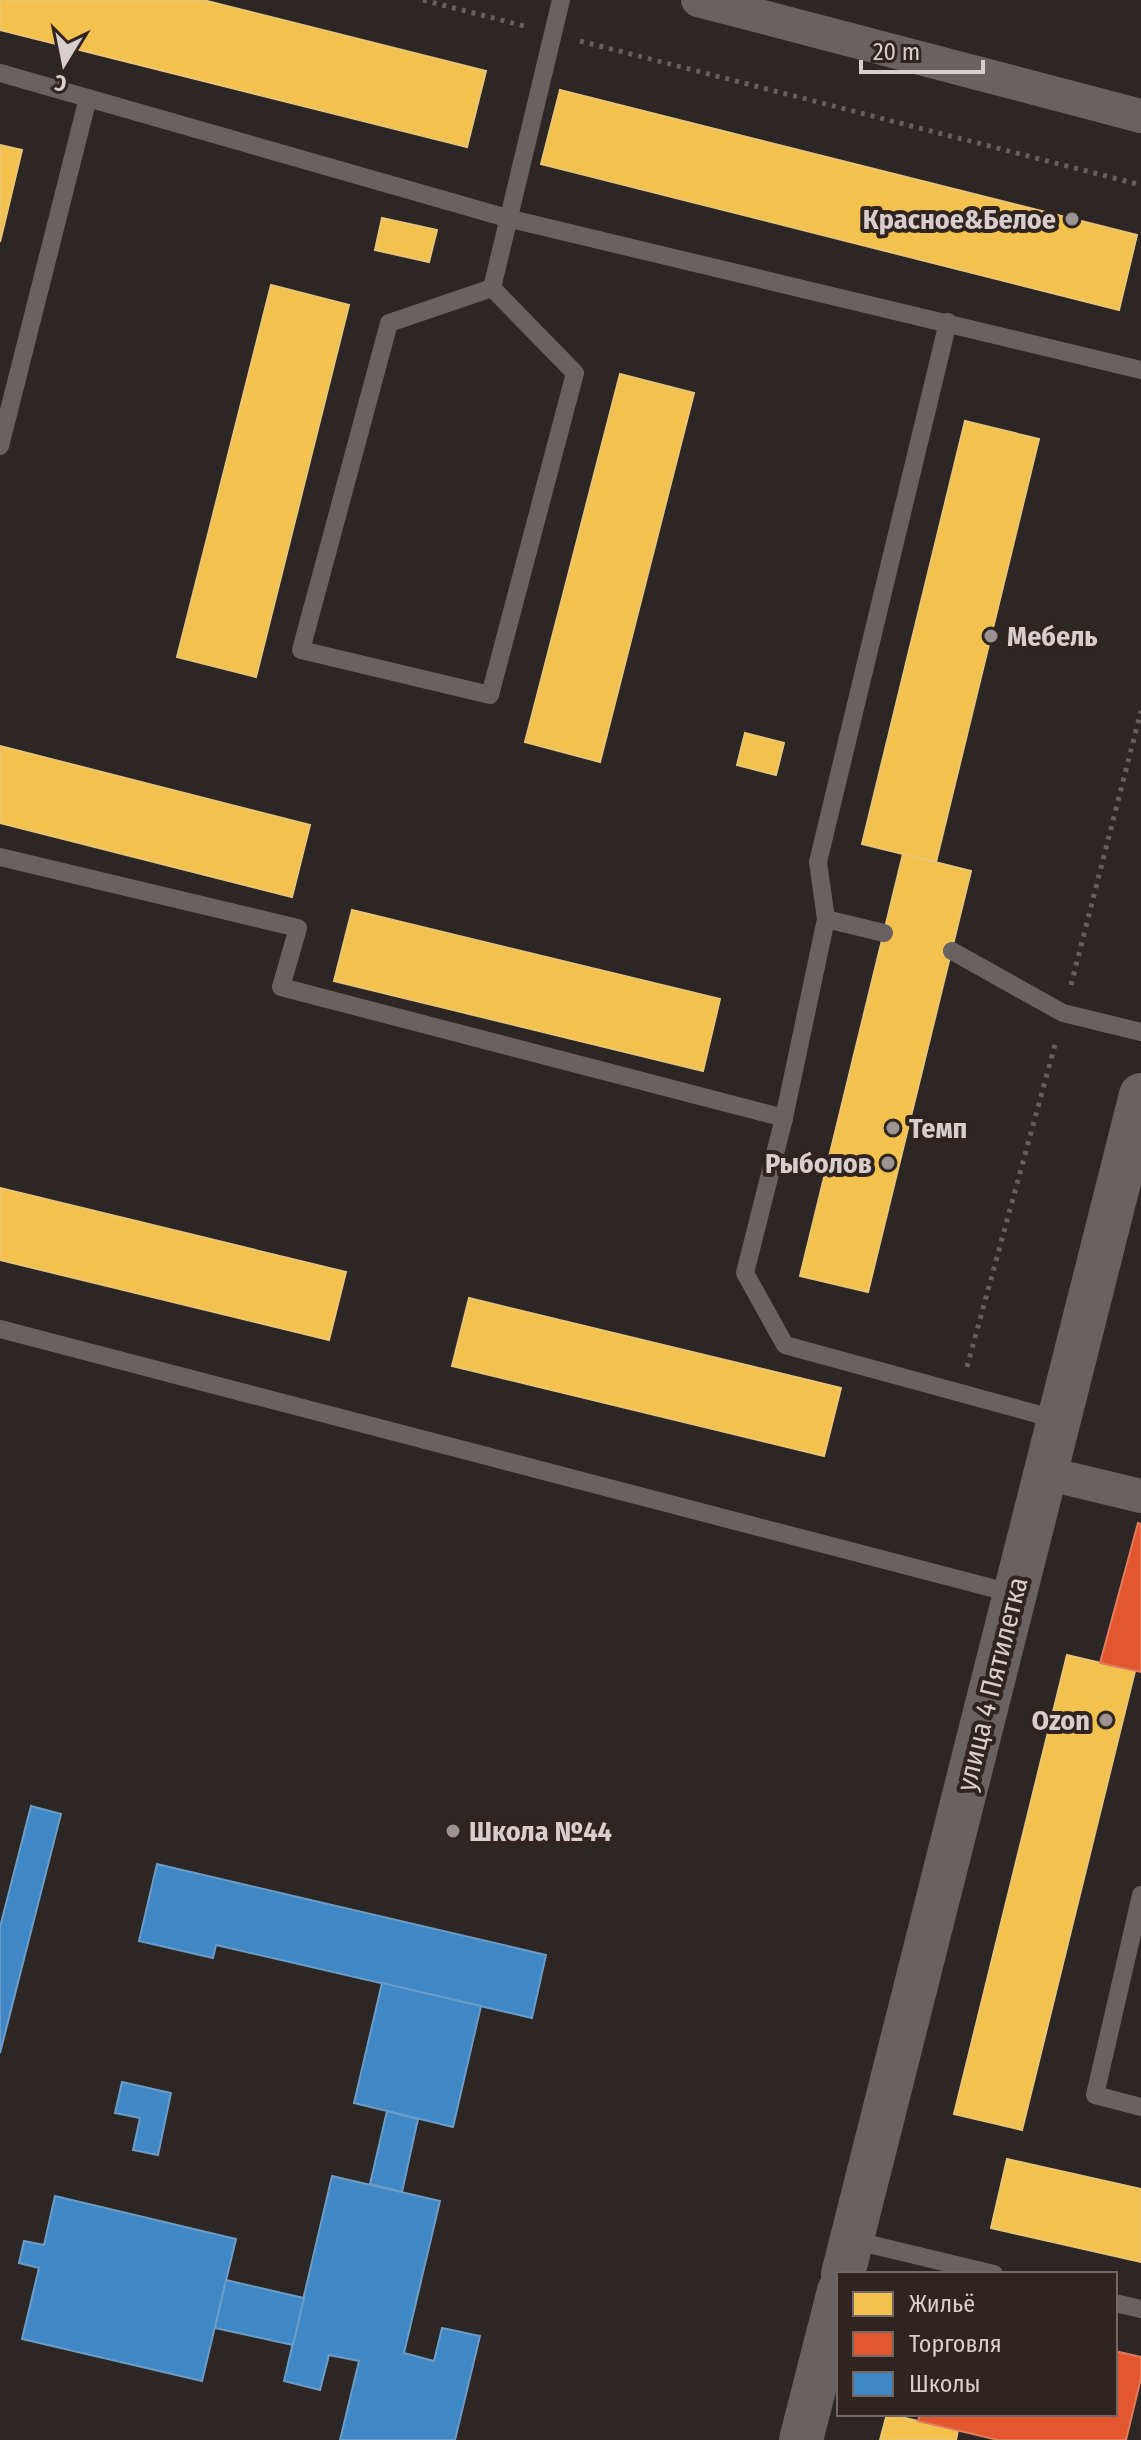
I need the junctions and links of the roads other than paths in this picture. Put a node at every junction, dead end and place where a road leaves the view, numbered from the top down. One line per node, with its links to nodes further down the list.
1 (561, 0): 6 (lane)
2 (698, 0): 5 (street)
3 (0, 73): 4 (lane)
4 (88, 98): 6 (lane); 10 (lane)
5 (1141, 116)
6 (507, 218): 7 (lane); 8 (lane)
7 (492, 288): 7 (lane)
8 (948, 322): 9 (lane); 12 (lane)
9 (1141, 370)
10 (0, 446)
11 (0, 857): 17 (lane)
12 (826, 919): 13 (lane); 17 (lane)
13 (884, 933)
14 (952, 951): 15 (lane)
15 (1141, 1032)
16 (1141, 1095): 19 (main road, улица 4 Пятилетка)
17 (784, 1118): 19 (lane)
18 (0, 1329): 22 (lane)
19 (1059, 1420): 20 (main road, улица 4 Пятилетка)
20 (1045, 1473): 21 (street); 22 (main road, улица 4 Пятилетка)
21 (1141, 1496)
22 (1015, 1594): 25 (main road, улица 4 Пятилетка)
23 (1141, 1895): 24 (lane)
24 (1141, 2107)
25 (847, 2257): 26 (lane)
26 (977, 2272)
27 (837, 2299): 30 (main road)
28 (1117, 2303): 29 (lane)
29 (1141, 2309)
30 (801, 2440)

